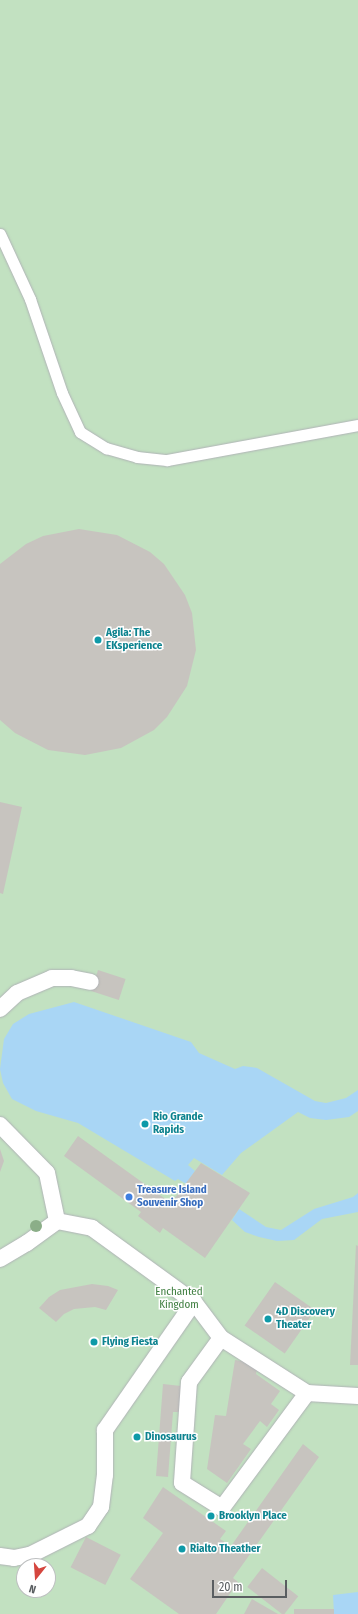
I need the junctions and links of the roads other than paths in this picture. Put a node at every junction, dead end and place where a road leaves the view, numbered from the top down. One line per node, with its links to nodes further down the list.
1 (0, 234): 2 (lane)
2 (358, 425)
3 (91, 982): 4 (street)
4 (0, 1009)
5 (0, 1125): 6 (street)
6 (57, 1221): 7 (street); 8 (street)
7 (0, 1259)
8 (194, 1302): 9 (street); 12 (street)
9 (222, 1338): 10 (street); 10 (street)
10 (307, 1393): 11 (street)
11 (358, 1396)
12 (0, 1556)

